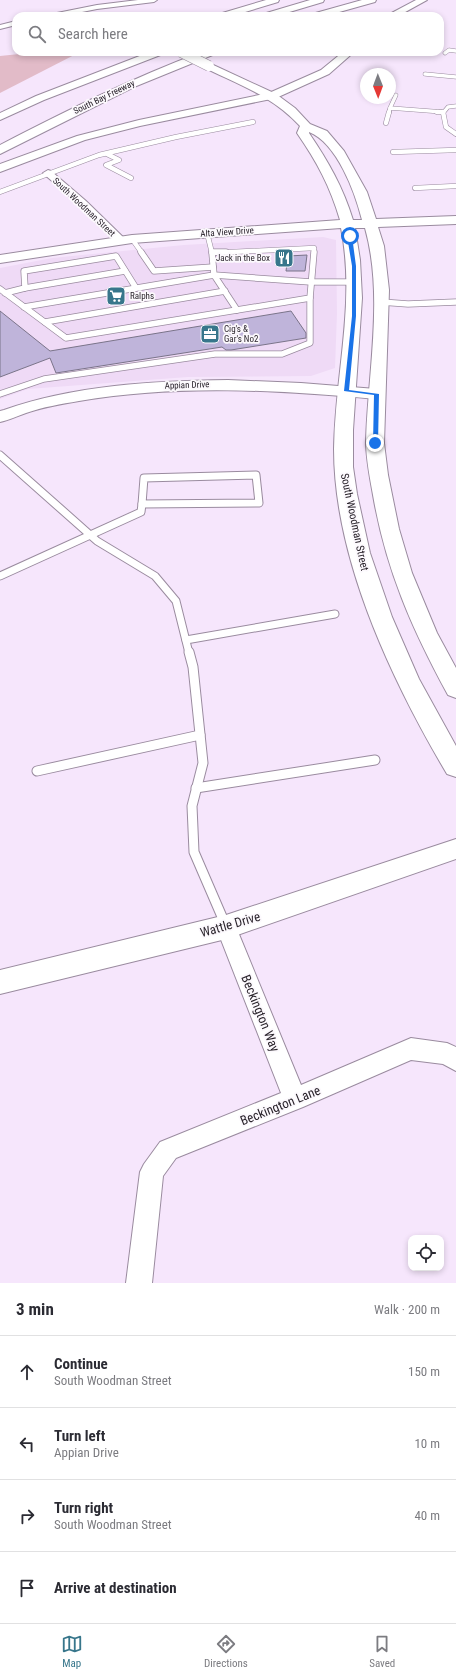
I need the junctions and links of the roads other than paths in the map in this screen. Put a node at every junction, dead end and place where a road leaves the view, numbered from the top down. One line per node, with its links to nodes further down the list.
1 (154, 0): 7 (street)
2 (275, 0): 9 (main road)
3 (320, 0): 10 (main road)
4 (372, 0): 11 (main road)
5 (423, 0): 12 (main road)
6 (86, 2): 7 (street)
7 (97, 7): 8 (street)
8 (72, 12)
9 (235, 12)
10 (280, 12)
11 (328, 12)
12 (399, 12)
13 (12, 24): 14 (street)
14 (0, 27)
15 (456, 51): 16 (lane)
16 (445, 53)
17 (149, 56): 28 (main road, South Bay Freeway)
18 (189, 56): 23 (main road, bridge)
19 (200, 56): 33 (main road, South Bay Freeway)
20 (344, 56): 23 (main road)
21 (425, 74): 22 (lane)
22 (456, 77)
23 (272, 96): 31 (main road); 37 (main road)
24 (392, 104): 26 (lane)
25 (456, 106): 27 (lane)
26 (390, 108): 27 (lane); 30 (lane)
27 (443, 112): 32 (lane)
28 (0, 117)
29 (252, 122): 36 (lane)
30 (386, 123)
31 (306, 126): 44 (main road); 45 (main road, South Woodman Street)
32 (456, 134)
33 (0, 150)
34 (456, 150): 35 (lane)
35 (393, 152)
36 (107, 154): 38 (lane); 39 (lane)
37 (0, 168)
38 (48, 173): 42 (lane); 47 (street, South Woodman Street)
39 (131, 178)
40 (456, 186): 41 (lane)
41 (415, 188)
42 (0, 192)
43 (456, 220): 44 (main road, Alta View Drive)
44 (371, 223): 45 (main road, Alta View Drive); 60 (main road)
45 (348, 224): 46 (main road, Alta View Drive); 54 (main road, South Woodman Street)
46 (207, 233): 47 (main road, Alta View Drive); 48 (lane)
47 (126, 240): 49 (main road, Alta View Drive); 50 (lane)
48 (212, 253): 50 (lane); 53 (lane)
49 (0, 259)
50 (213, 266): 52 (lane)
51 (125, 272): 55 (lane); 55 (lane); 56 (lane)
52 (214, 275): 53 (lane); 56 (lane); 58 (lane)
53 (311, 282): 54 (lane); 59 (lane)
54 (354, 282): 65 (main road, South Woodman Street)
55 (25, 288): 57 (lane)
56 (136, 288): 62 (lane)
57 (2, 291): 62 (lane)
58 (225, 291): 63 (lane); 64 (lane)
59 (310, 298): 63 (lane); 66 (lane)
60 (381, 302): 61 (lane); 67 (main road)
61 (456, 302)
62 (24, 307): 64 (lane)
63 (237, 310): 64 (lane)
64 (45, 322)
65 (347, 391): 67 (street, Appian Drive); 68 (street, Appian Drive); 78 (main road, South Woodman Street)
66 (0, 394)
67 (376, 394): 75 (main road)
68 (0, 417)
69 (0, 455): 71 (lane)
70 (141, 504): 70 (lane); 71 (lane)
71 (91, 536): 72 (lane); 74 (lane)
72 (0, 576)
73 (335, 614): 74 (lane)
74 (186, 640): 76 (lane)
75 (456, 690)
76 (200, 735): 79 (lane); 80 (lane)
77 (375, 760): 80 (lane)
78 (456, 767)
79 (37, 771)
80 (196, 788): 82 (lane)
81 (456, 849): 82 (street, Wattle Drive)
82 (226, 927): 83 (street, Wattle Drive); 85 (street, Beckington Way)
83 (0, 982)
84 (456, 1060): 85 (street, Beckington Lane)
85 (295, 1099): 86 (street, Beckington Lane)
86 (139, 1283)

